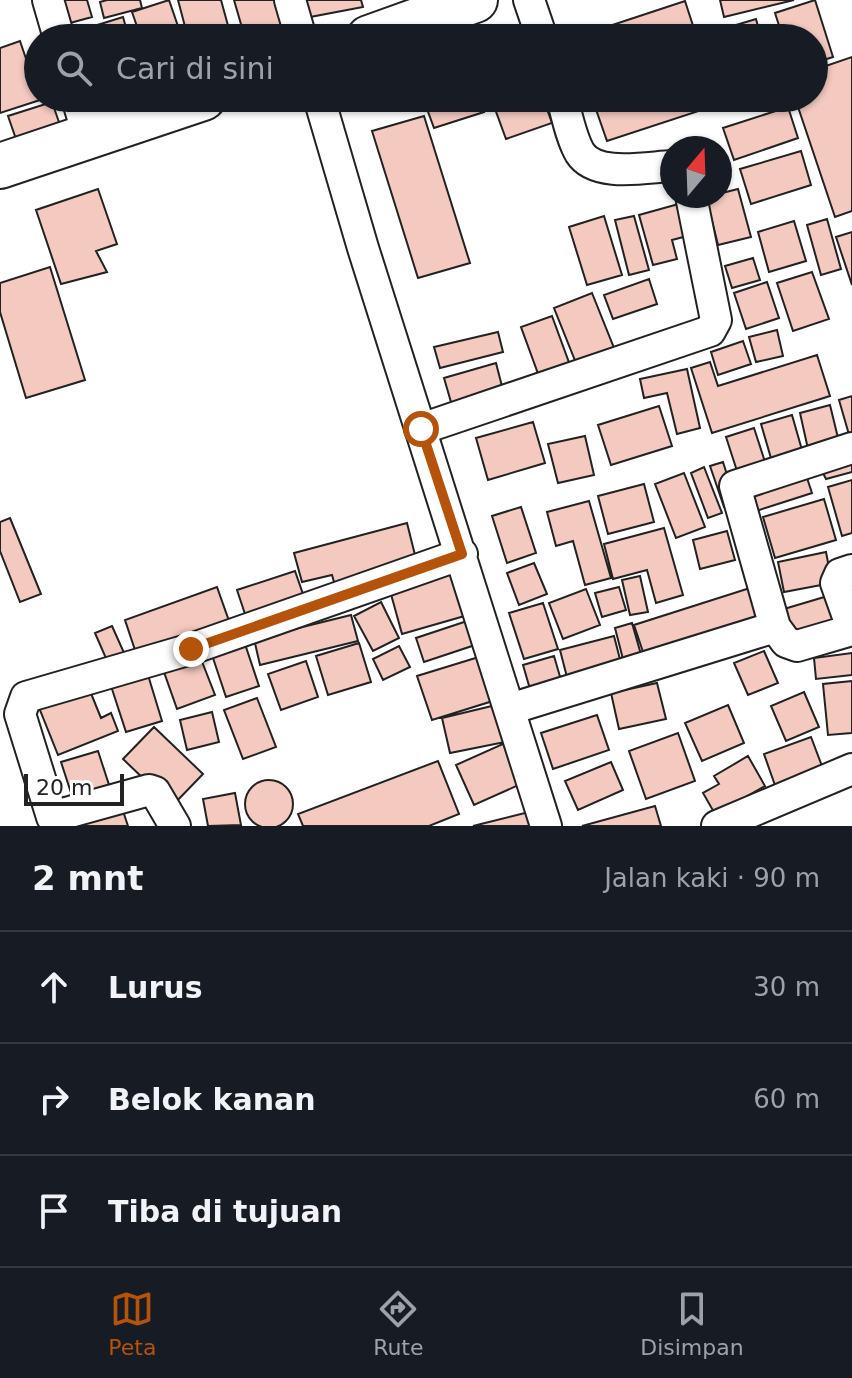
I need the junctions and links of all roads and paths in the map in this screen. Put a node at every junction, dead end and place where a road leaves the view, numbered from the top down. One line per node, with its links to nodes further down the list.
1 (48, 0): 5 (street)
2 (290, 0): 6 (street)
3 (475, 0): 7 (main road)
4 (529, 0): 8 (street)
5 (55, 24)
6 (297, 24)
7 (408, 24)
8 (537, 24)
9 (81, 112): 13 (street)
10 (164, 112): 13 (main road)
11 (323, 112): 17 (street)
12 (567, 112): 15 (street)
13 (89, 139): 14 (main road)
14 (0, 166)
15 (660, 166)
16 (693, 208): 17 (street)
17 (421, 429): 19 (street)
18 (852, 448): 21 (street)
19 (462, 554): 23 (street); 25 (street)
20 (852, 570): 22 (street)
21 (775, 627): 22 (street); 23 (street)
22 (852, 629)
23 (510, 709): 27 (street)
24 (852, 769): 28 (street)
25 (53, 822): 26 (street)
26 (175, 826)
27 (546, 826)
28 (717, 826)

